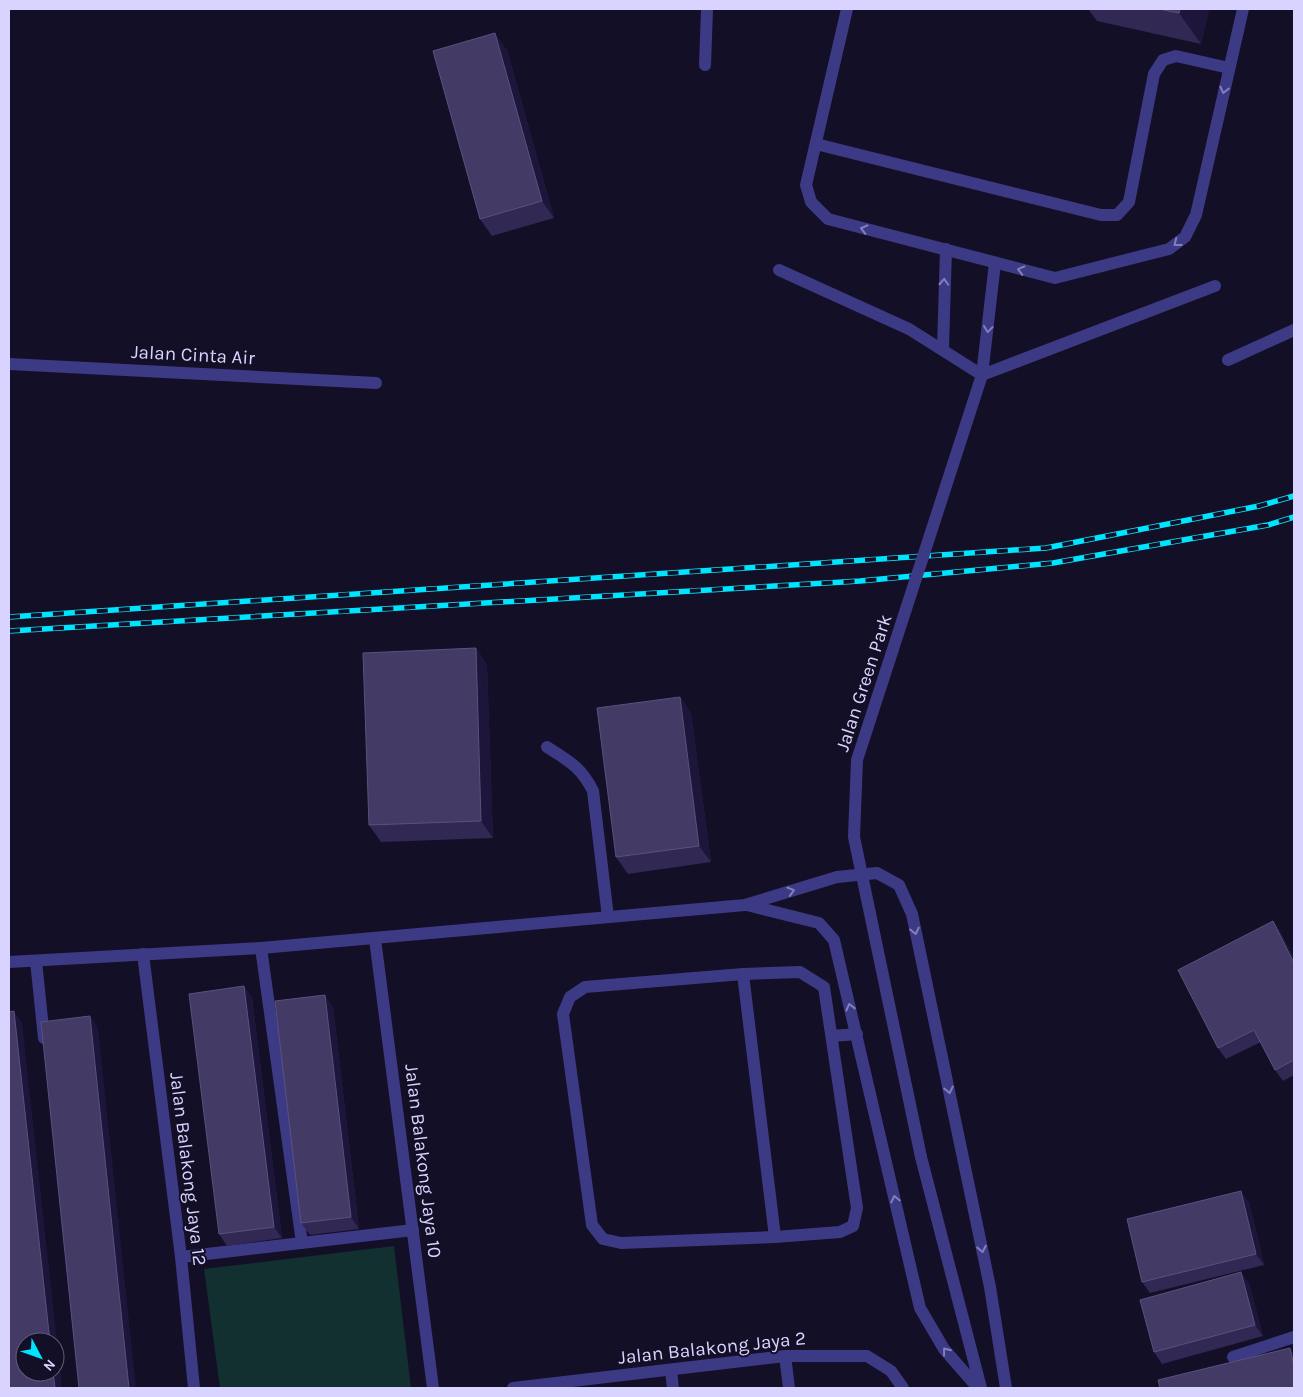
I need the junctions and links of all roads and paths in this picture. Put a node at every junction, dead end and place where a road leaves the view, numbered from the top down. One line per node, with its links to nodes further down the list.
1 (707, 9): 4 (street)
2 (848, 9): 6 (street)
3 (1243, 9): 5 (street)
4 (705, 66)
5 (1230, 68): 6 (street); 8 (street, one-way to 8)
6 (816, 144): 7 (street, one-way to 6)
7 (946, 249): 8 (street); 12 (street, one-way to 7)
8 (995, 263): 15 (street, Jalan Green Park, one-way to 15)
9 (779, 270): 12 (street)
10 (1215, 286): 15 (street)
11 (1294, 330): 13 (street)
12 (943, 348): 15 (street)
13 (1228, 360)
14 (9, 364): 16 (street, Jalan Cinta Air)
15 (982, 375): 44 (street, Jalan Green Park, bridge)
16 (376, 383)
17 (547, 747): 19 (street)
18 (744, 905): 19 (street); 26 (street, one-way to 18); 45 (street, one-way to 45)
19 (608, 917): 20 (street)
20 (375, 938): 21 (street); 29 (street, Jalan Balakong Jaya 10)
21 (261, 948): 22 (street); 31 (street)
22 (143, 954): 23 (street); 32 (street, Jalan Balakong Jaya 12)
23 (36, 961): 24 (street); 28 (street)
24 (9, 962)
25 (743, 974): 27 (street); 30 (street); 30 (street)
26 (857, 1034): 27 (street); 44 (street, one-way to 26)
27 (832, 1036): 30 (street)
28 (46, 1050)
29 (413, 1230): 31 (street); 39 (street, Jalan Balakong Jaya 10)
30 (774, 1237)
31 (302, 1243): 32 (street)
32 (181, 1257): 38 (street, Jalan Balakong Jaya 12)
33 (1294, 1337): 35 (street)
34 (785, 1356): 36 (street, Jalan Balakong Jaya 2); 42 (street); 43 (street, Jalan Balakong Jaya 2)
35 (1233, 1357)
36 (671, 1370): 37 (street, Jalan Balakong Jaya 2); 41 (street)
37 (556, 1386): 40 (street, Jalan Balakong Jaya 2)
38 (194, 1388)
39 (433, 1388)
40 (513, 1388)
41 (673, 1388)
42 (789, 1388)
43 (903, 1388)
44 (979, 1388)
45 (1006, 1388)

